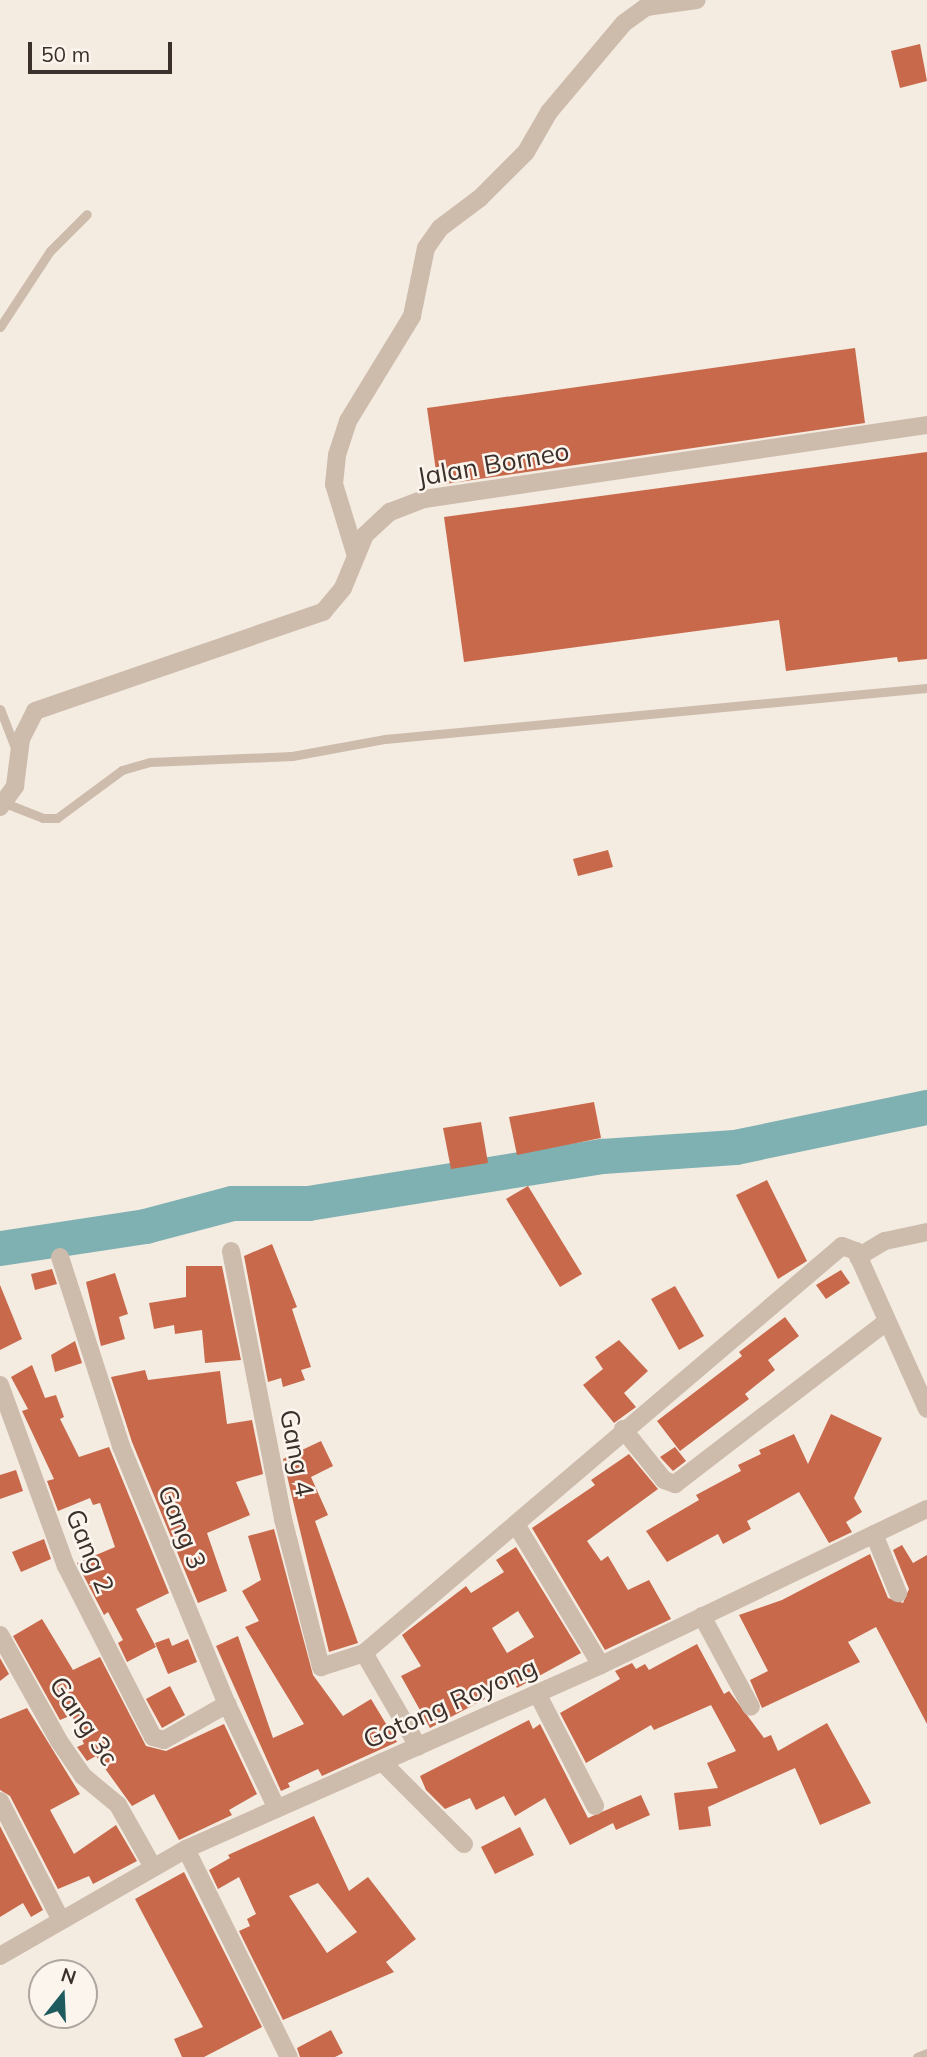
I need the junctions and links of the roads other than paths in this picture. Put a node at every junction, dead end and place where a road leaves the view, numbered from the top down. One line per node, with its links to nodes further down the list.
1 (697, 0): 5 (street)
2 (87, 214): 3 (lane)
3 (0, 327)
4 (927, 425): 5 (street, Jalan Borneo)
5 (356, 556): 8 (street, Jalan Borneo)
6 (927, 688): 9 (lane)
7 (0, 709): 8 (lane)
8 (19, 755): 9 (street, Jalan Borneo)
9 (2, 805)
10 (927, 1232): 13 (street)
11 (230, 1251): 24 (street, Gang 4)
12 (60, 1257): 27 (street, Gang 3)
13 (859, 1257): 14 (street); 17 (street)
14 (887, 1322): 16 (street); 17 (street)
15 (0, 1385): 27 (street, Gang 2)
16 (927, 1409)
17 (623, 1429): 19 (street)
18 (927, 1509): 20 (street, Gotong Royong)
19 (517, 1526): 24 (street); 25 (street)
20 (874, 1534): 21 (street); 22 (street, Gotong Royong)
21 (898, 1593)
22 (702, 1616): 25 (street, Gotong Royong); 28 (street)
23 (0, 1635): 36 (street, Gang 3c)
24 (363, 1653): 29 (street)
25 (601, 1665): 26 (street, Gotong Royong)
26 (537, 1693): 29 (street, Gotong Royong); 32 (street)
27 (227, 1704): 33 (street, Gang 3)
28 (751, 1707)
29 (418, 1746): 30 (street, Gotong Royong)
30 (382, 1762): 33 (street, Gotong Royong); 34 (street)
31 (0, 1801): 37 (street)
32 (595, 1806)
33 (277, 1809): 35 (street, Gotong Royong)
34 (464, 1844)
35 (186, 1849): 36 (street, Gotong Royong); 40 (street)
36 (153, 1867): 37 (street, Gotong Royong)
37 (60, 1918): 38 (street, Gotong Royong)
38 (0, 1956)
39 (927, 2053): 41 (lane)
40 (289, 2057)
41 (917, 2057)

